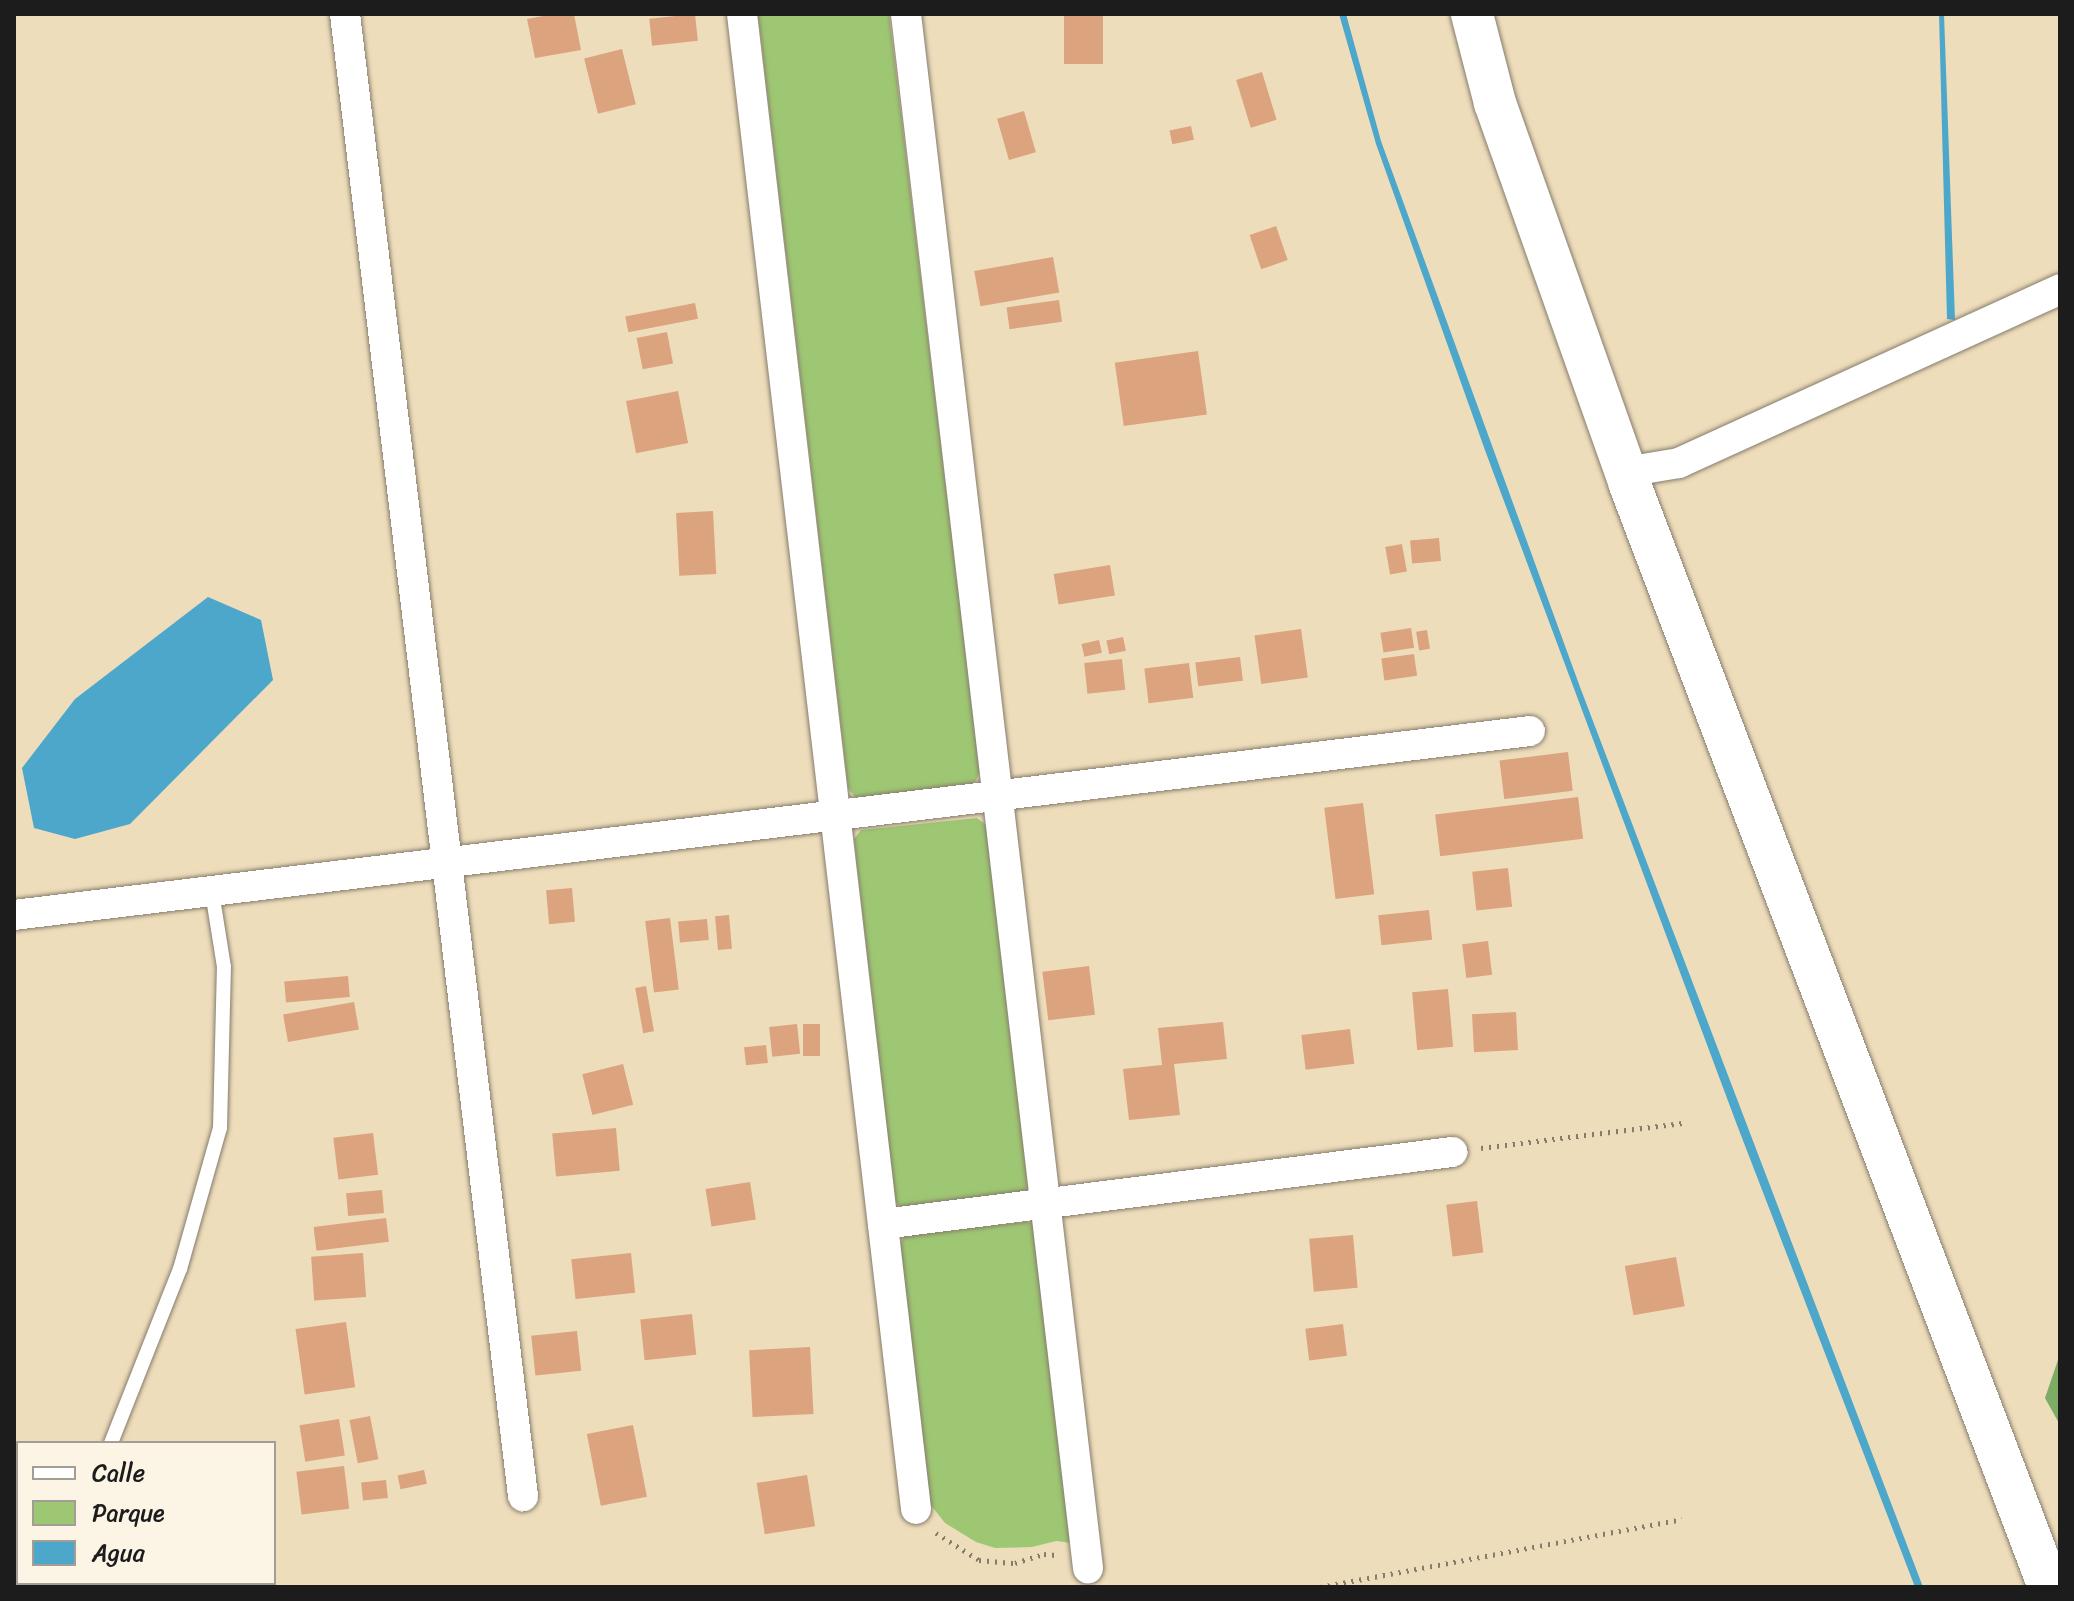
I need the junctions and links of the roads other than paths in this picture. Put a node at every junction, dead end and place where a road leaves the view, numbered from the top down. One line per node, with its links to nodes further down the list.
1 (345, 14): 10 (street)
2 (742, 14): 9 (street)
3 (906, 14): 8 (street)
4 (1472, 14): 6 (street)
5 (2060, 289): 6 (street)
6 (1625, 472): 20 (street)
7 (1530, 731): 8 (street)
8 (999, 798): 9 (street); 14 (street)
9 (836, 817): 10 (street); 15 (street)
10 (444, 864): 11 (street); 17 (street)
11 (212, 892): 12 (street); 16 (lane)
12 (14, 915)
13 (1452, 1152): 14 (street)
14 (1046, 1205): 15 (street); 19 (street)
15 (883, 1224): 18 (street)
16 (112, 1441)
17 (523, 1496)
18 (916, 1509)
19 (1088, 1568)
20 (2049, 1587)

